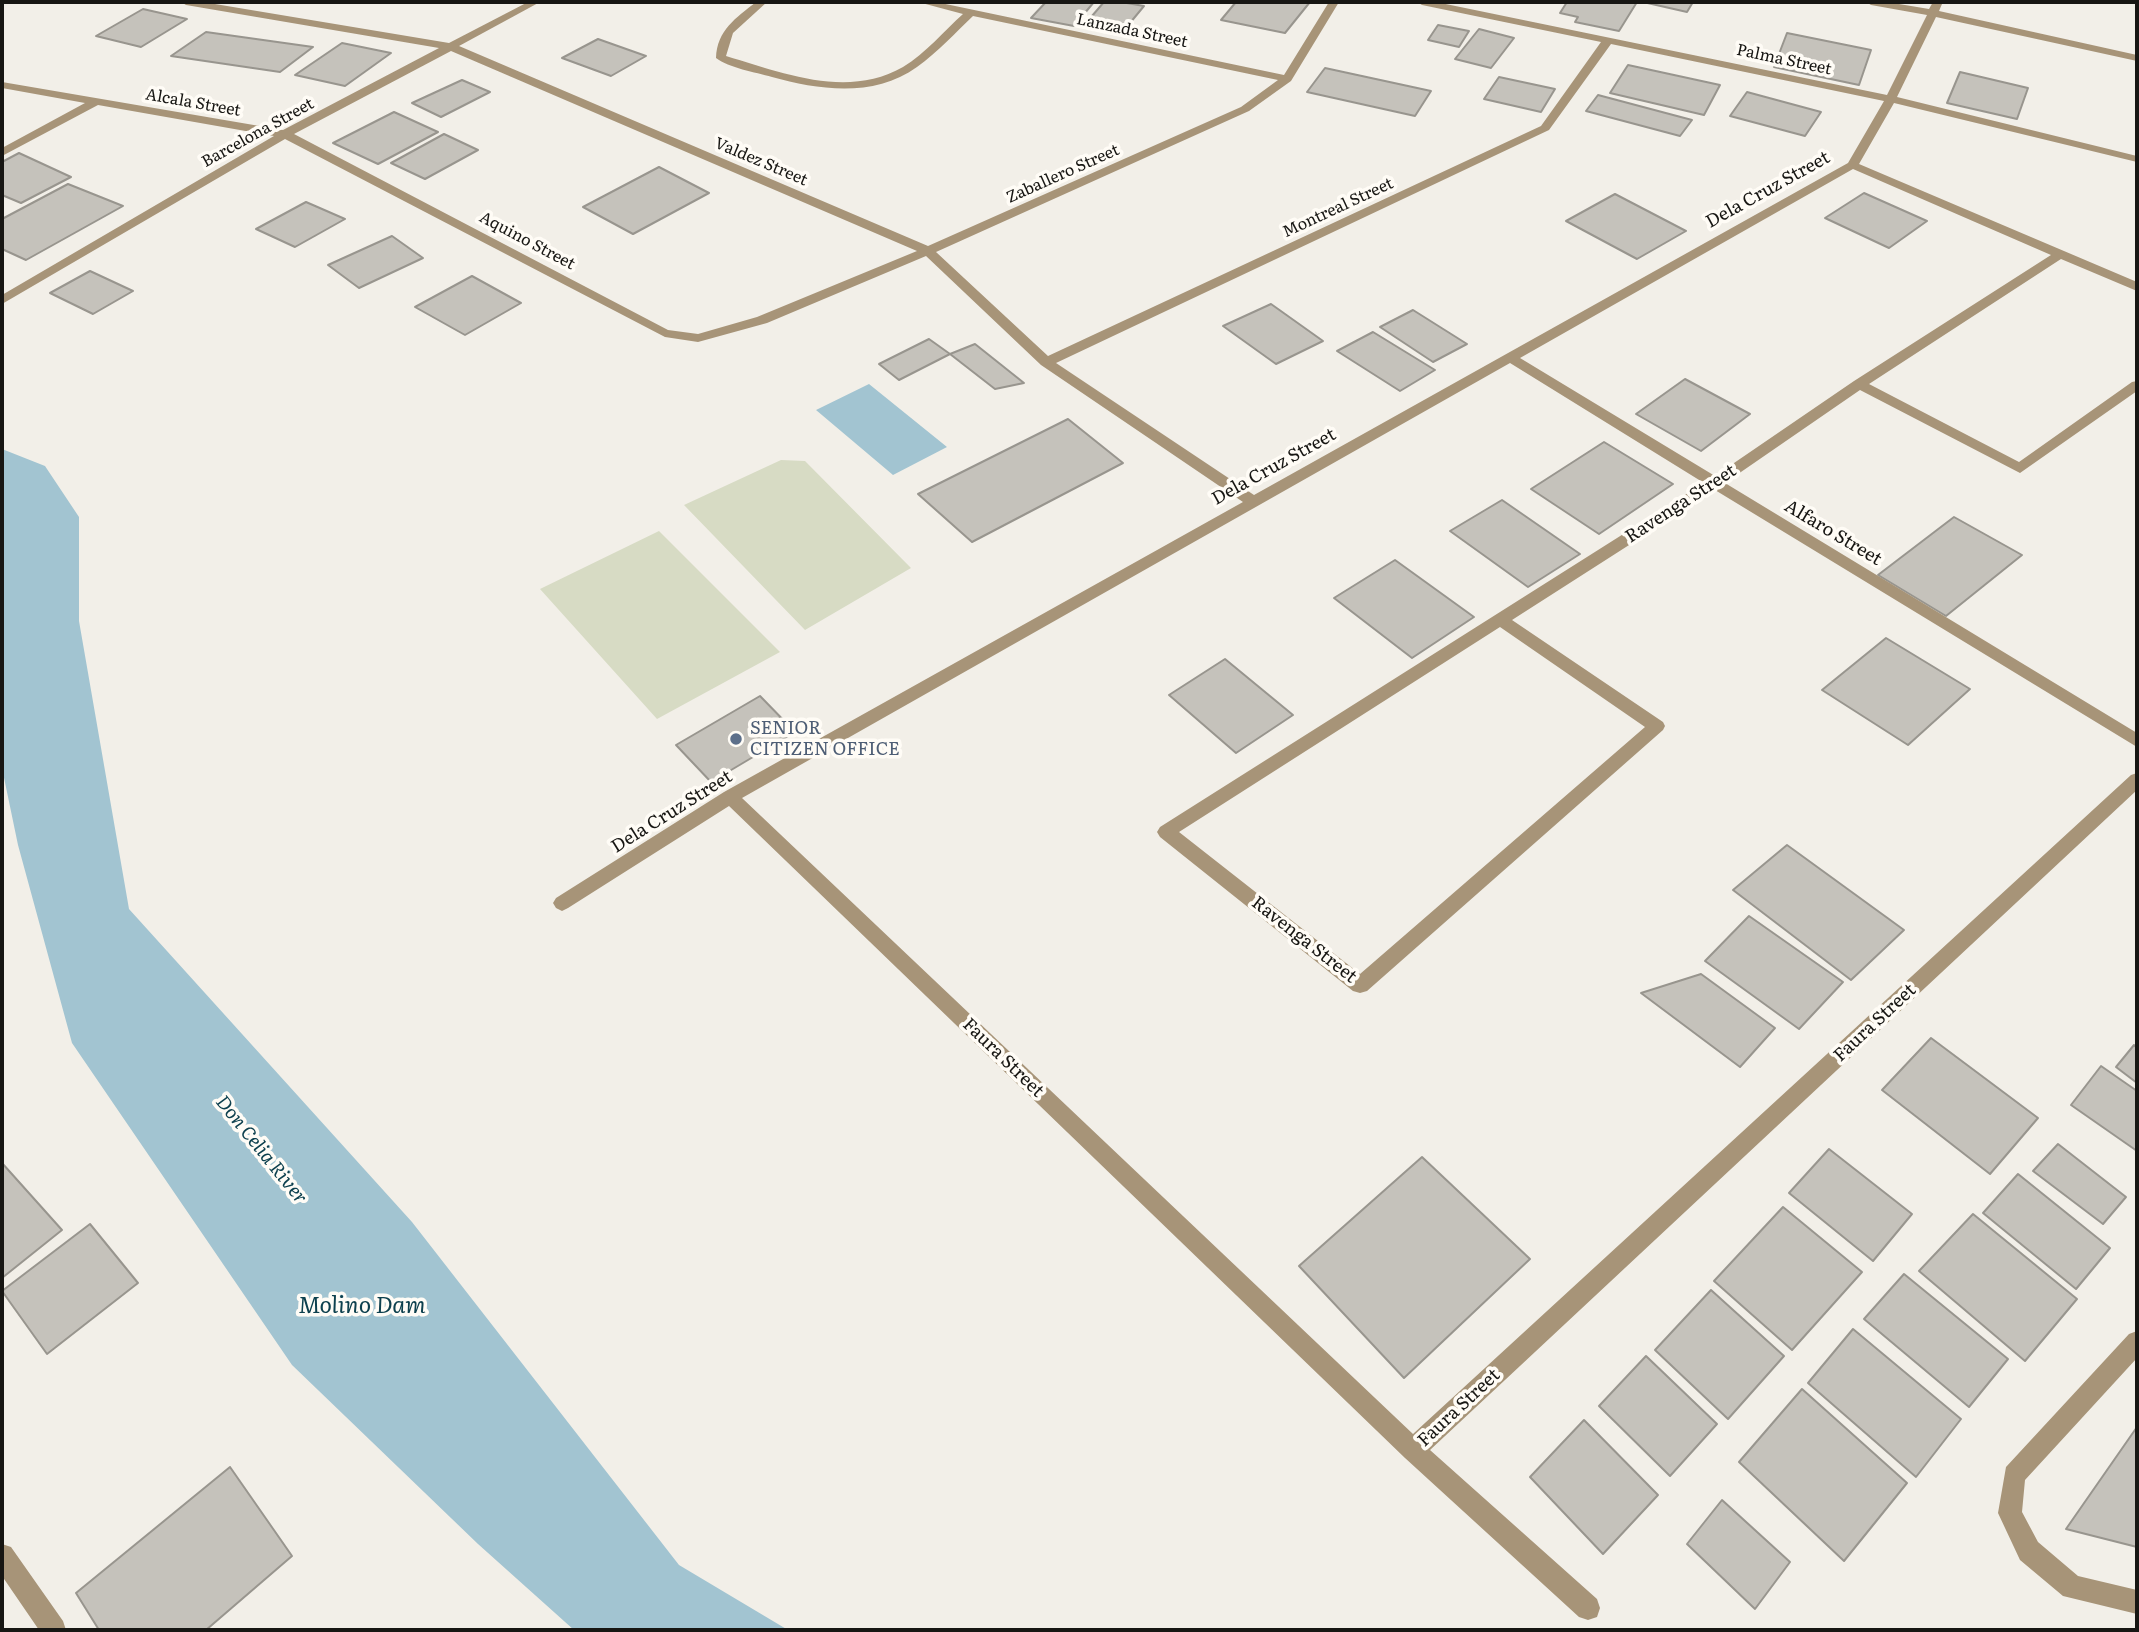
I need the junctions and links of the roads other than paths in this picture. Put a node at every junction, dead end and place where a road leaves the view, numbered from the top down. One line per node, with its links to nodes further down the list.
1 (186, 2): 11 (street, Valdez Street)
2 (535, 2): 11 (street, Barcelona Street)
3 (762, 2): 9 (street)
4 (923, 2): 9 (street, Lanzada Street)
5 (1334, 2): 14 (street, Zaballero Street)
6 (1422, 2): 10 (street, Palma Street)
7 (1871, 2): 8 (street)
8 (1932, 6): 12 (street); 13 (street); 16 (street, Dela Cruz Street)
9 (970, 13): 14 (street, Lanzada Street)
10 (1609, 39): 16 (street, Palma Street); 28 (street, Montreal Street)
11 (451, 47): 18 (street, Barcelona Street); 22 (street, Valdez Street)
12 (2137, 50)
13 (2137, 58)
14 (1287, 79): 22 (street, Zaballero Street)
15 (2, 85): 17 (street, Alcala Street)
16 (1891, 99): 20 (street, Palma Street); 21 (street, Dela Cruz Street)
17 (96, 102): 18 (street, Alcala Street); 19 (street)
18 (285, 134): 25 (street, Barcelona Street); 26 (street, Aquino Street)
19 (2, 153)
20 (2137, 159)
21 (1852, 165): 23 (street); 27 (street, Dela Cruz Street)
22 (928, 251): 26 (street, Zaballero Street); 28 (street, Valdez Street)
23 (2062, 253): 24 (street); 29 (street, Ravenga Street)
24 (2137, 287)
25 (2, 300)
26 (762, 320)
27 (1509, 357): 31 (street, Alfaro Street); 32 (street, Dela Cruz Street)
28 (1046, 362): 32 (street, Valdez Street)
29 (1859, 384): 30 (street); 31 (street, Ravenga Street)
30 (2137, 385)
31 (1715, 483): 33 (street, Ravenga Street); 34 (street, Alfaro Street)
32 (1252, 501): 36 (street, Dela Cruz Street)
33 (1501, 621): 33 (street, Ravenga Street)
34 (2137, 741)
35 (2137, 780): 39 (street, Faura Street)
36 (730, 797): 37 (street, Dela Cruz Street); 39 (street, Faura Street)
37 (562, 903)
38 (2137, 1342): 41 (street)
39 (1413, 1450): 42 (street)
40 (2, 1556): 43 (street)
41 (2137, 1602)
42 (1588, 1608)
43 (54, 1630)

